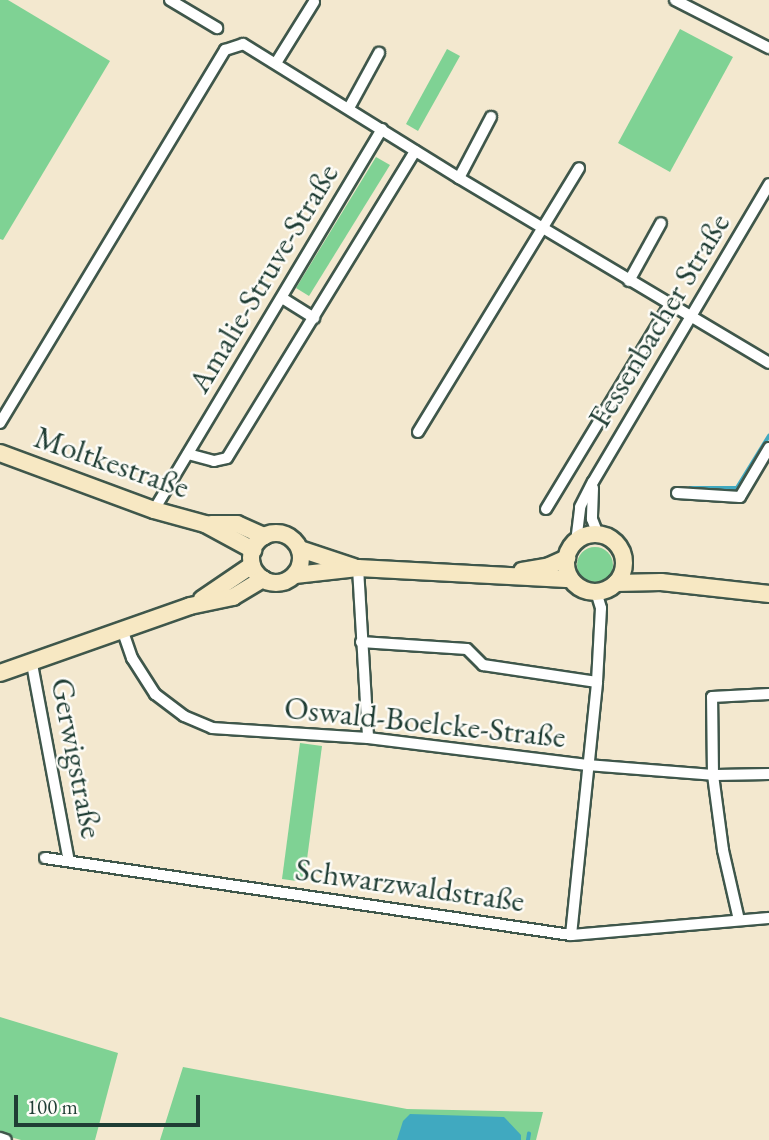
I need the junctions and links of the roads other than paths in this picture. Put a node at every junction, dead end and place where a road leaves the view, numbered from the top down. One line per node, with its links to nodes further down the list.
1 (170, 0): 4 (street)
2 (675, 0): 5 (street)
3 (314, 2): 7 (street)
4 (217, 28)
5 (769, 48)
6 (379, 53): 8 (street)
7 (276, 63): 8 (street); 23 (street)
8 (349, 108): 10 (street)
9 (491, 117): 13 (street)
10 (383, 129): 11 (street); 18 (street, Amalie-Struve-Straße)
11 (415, 151): 13 (street); 21 (street)
12 (579, 168): 16 (street)
13 (459, 178): 16 (street)
14 (767, 192): 20 (street, Fessenbacher Straße)
15 (661, 223): 17 (street)
16 (542, 228): 17 (street); 24 (street)
17 (629, 281): 19 (street)
18 (282, 298): 21 (street); 27 (street, Amalie-Struve-Straße)
19 (670, 304): 20 (street); 30 (street)
20 (693, 316): 22 (street); 28 (street, Fessenbacher Straße)
21 (314, 318): 27 (street, Amalie-Struve-Straße)
22 (769, 363)
23 (0, 423)
24 (418, 432)
25 (769, 448): 29 (street)
26 (0, 453): 31 (main road, Moltkestraße)
27 (188, 454): 31 (street, Amalie-Struve-Straße)
28 (593, 482): 33 (street, Fessenbacher Straße); 35 (street, Fessenbacher Straße)
29 (677, 493)
30 (546, 509)
31 (154, 510): 32 (main road, Moltkestraße)
32 (205, 524): 34 (main road, Moltkestraße); 37 (main road, Moltkestraße)
33 (597, 535): 35 (main road); 39 (main road)
34 (264, 536): 36 (main road); 37 (main road)
35 (576, 542): 38 (main road)
36 (300, 549): 40 (main road); 42 (main road)
37 (252, 557): 43 (main road); 49 (main road)
38 (567, 558): 41 (main road); 44 (main road)
39 (624, 561): 45 (main road); 46 (main road)
40 (358, 568): 41 (main road); 42 (main road); 51 (street)
41 (506, 574): 44 (main road)
42 (295, 575): 43 (main road)
43 (263, 579): 49 (main road)
44 (571, 579): 47 (main road)
45 (658, 582): 46 (main road); 48 (main road)
46 (616, 583): 47 (main road)
47 (596, 592): 54 (street)
48 (769, 594)
49 (190, 606): 50 (main road)
50 (123, 632): 52 (main road); 56 (street, Oswald-Boelcke-Straße)
51 (361, 642): 54 (street); 56 (street)
52 (32, 664): 53 (main road); 61 (street, Gerwigstraße)
53 (2, 668)
54 (597, 682): 57 (street)
55 (769, 694): 59 (street)
56 (368, 738): 57 (street, Oswald-Boelcke-Straße)
57 (587, 765): 59 (street, Oswald-Boelcke-Straße); 64 (street)
58 (769, 774): 59 (street, Oswald-Boelcke-Straße)
59 (713, 775): 63 (street)
60 (45, 858): 61 (street, Schwarzwaldstraße)
61 (69, 861): 64 (street, Schwarzwaldstraße)
62 (769, 918): 63 (street, Schwarzwaldstraße)
63 (739, 920): 64 (street, Schwarzwaldstraße)
64 (571, 934)
65 (0, 1138): 66 (street)
66 (6, 1140)

